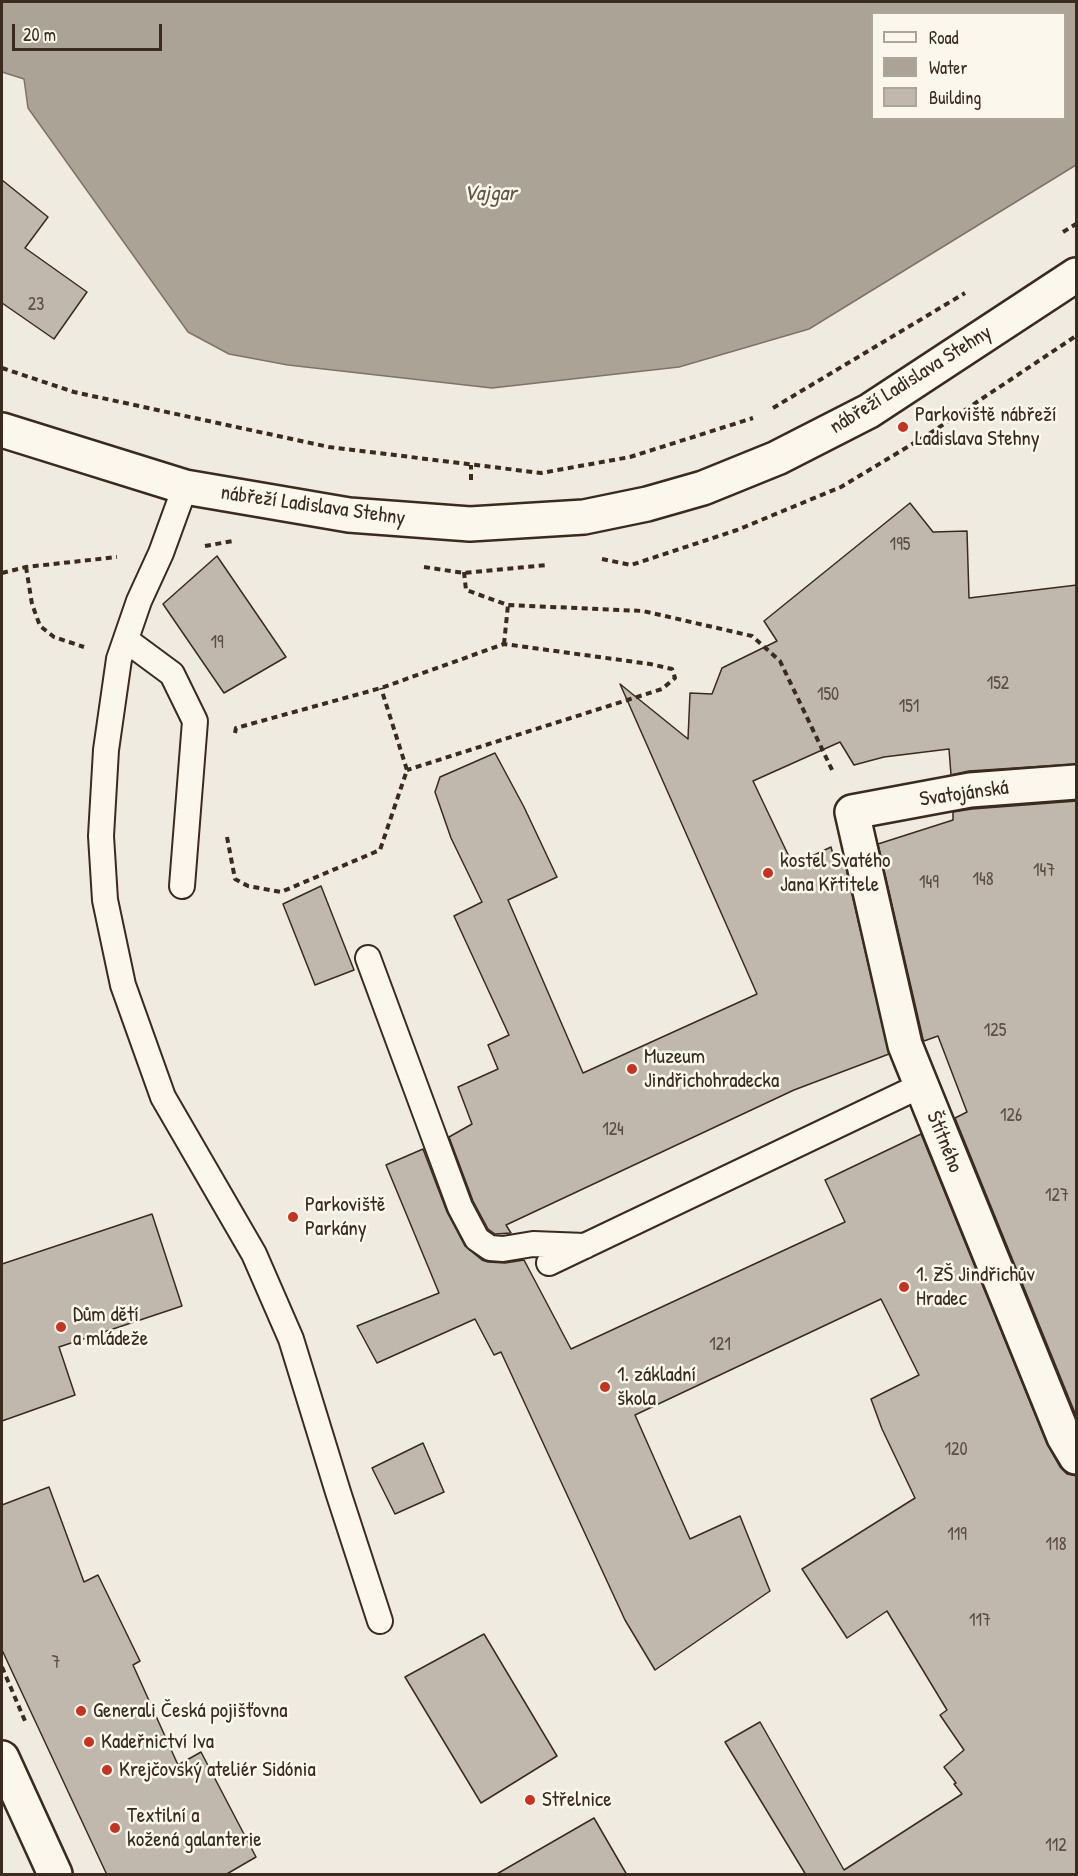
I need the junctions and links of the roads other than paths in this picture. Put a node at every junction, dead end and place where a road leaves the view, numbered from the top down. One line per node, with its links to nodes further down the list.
1 (1077, 275): 3 (street, nábřeží Ladislava Stehny)
2 (2, 430): 3 (street, nábřeží Ladislava Stehny)
3 (185, 487): 4 (lane)
4 (122, 650): 7 (lane); 13 (lane)
5 (1077, 782): 6 (street, Svatojánská)
6 (852, 812): 9 (street, Štítného)
7 (182, 886)
8 (368, 958): 10 (lane)
9 (922, 1085): 10 (lane); 12 (street, Štítného)
10 (585, 1246): 11 (lane)
11 (549, 1263)
12 (1077, 1457)
13 (380, 1621)
14 (2, 1758): 15 (street)
15 (55, 1875)

